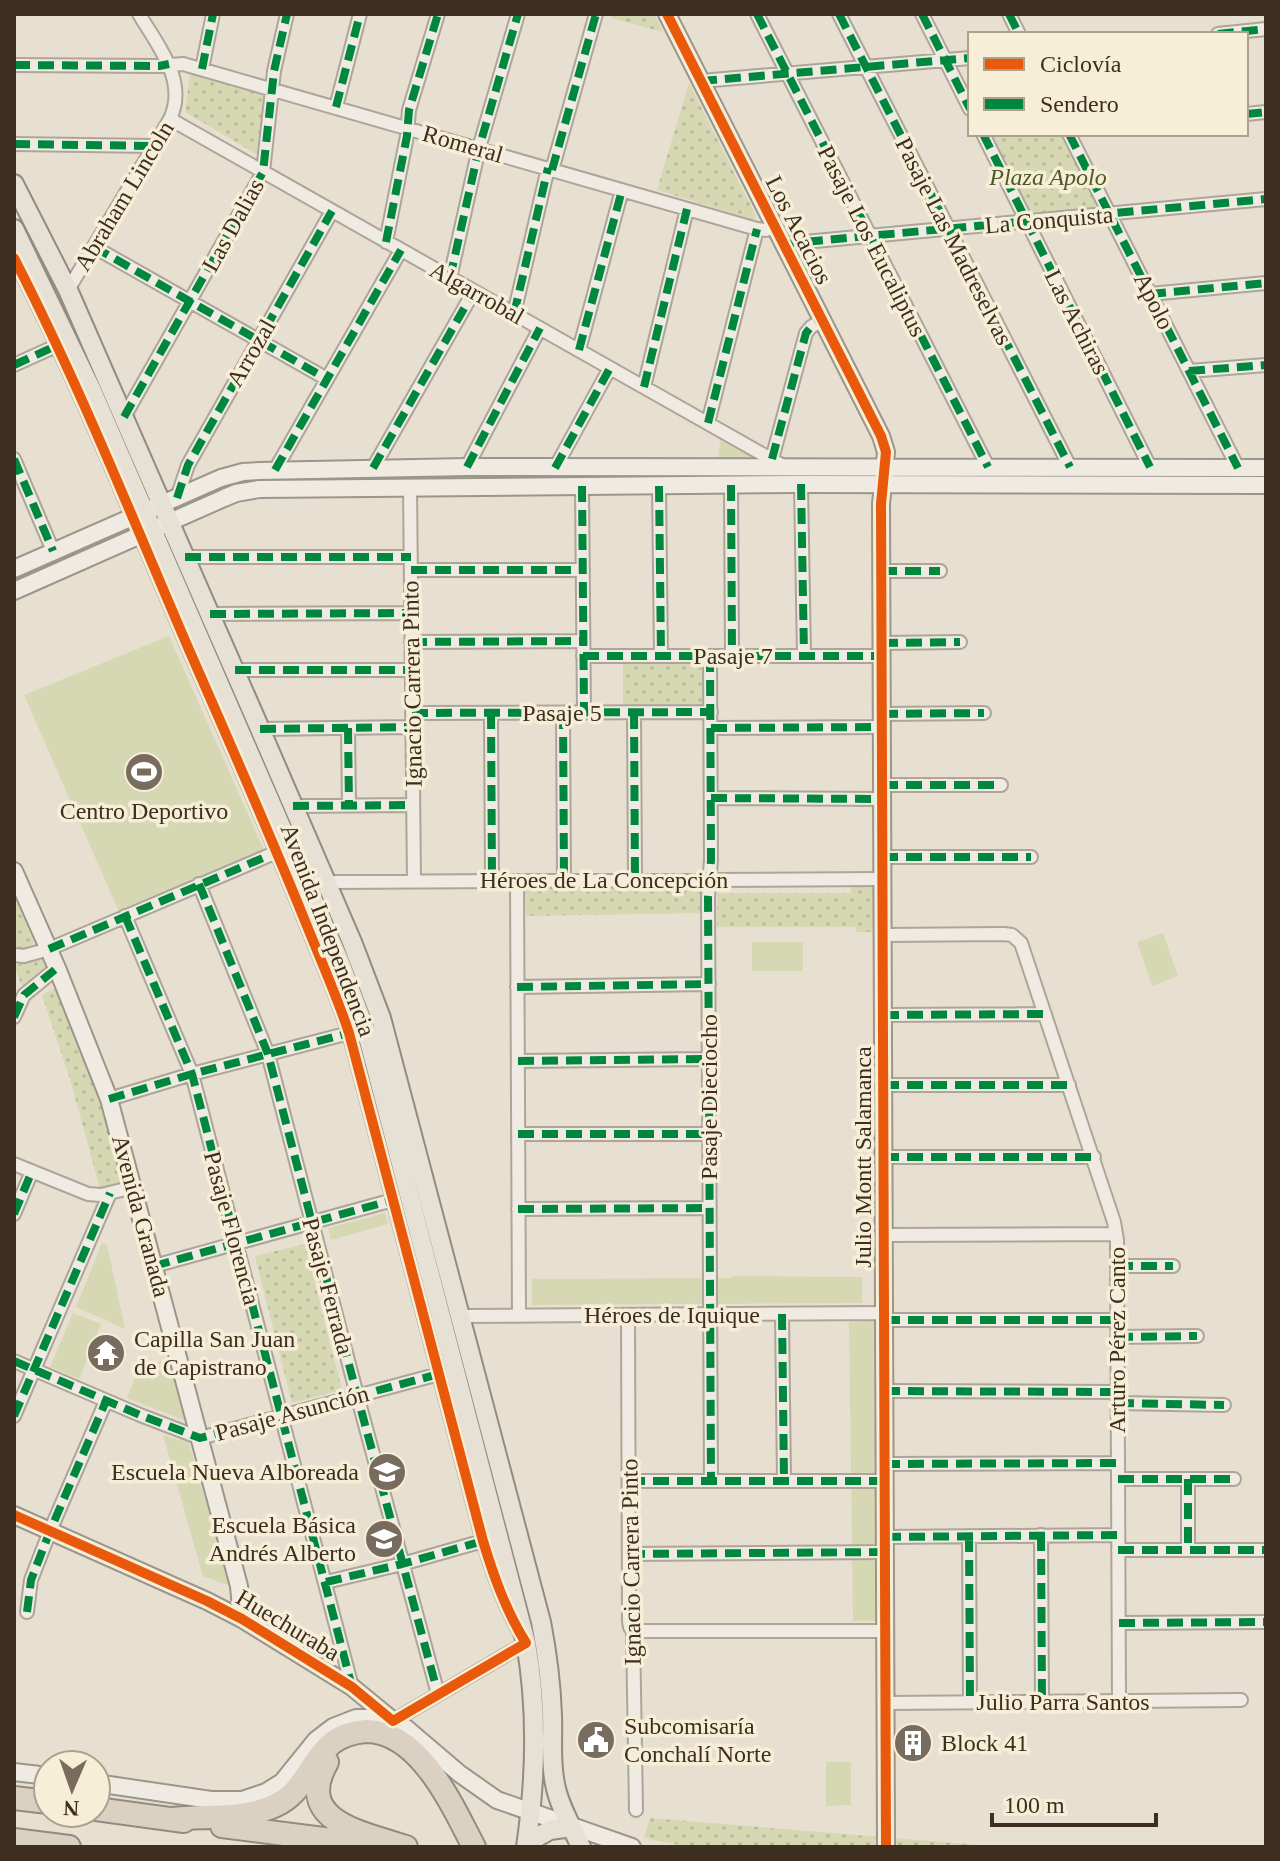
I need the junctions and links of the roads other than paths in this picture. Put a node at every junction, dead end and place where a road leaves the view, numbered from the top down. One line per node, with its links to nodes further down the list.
1 (139, 14): 18 (street, Abraham Lincoln)
2 (213, 14): 21 (street)
3 (287, 14): 24 (street, Las Dalias)
4 (360, 14): 26 (street)
5 (438, 14): 28 (street)
6 (518, 14): 33 (street)
7 (596, 14): 34 (street)
8 (667, 14): 23 (main road, Los Acacios)
9 (757, 14): 22 (street, Pasaje Los Eucaliptus)
10 (839, 14): 20 (street, Pasaje Las Madreselvas)
11 (922, 14): 17 (street)
12 (1009, 14): 14 (street)
13 (1266, 29): 15 (street)
14 (1018, 32)
15 (1237, 32)
16 (968, 58): 17 (street)
17 (945, 60): 20 (street); 25 (street)
18 (169, 64): 19 (street, Romeral); 21 (street, Romeral); 27 (street, Abraham Lincoln)
19 (14, 65)
20 (866, 66): 22 (street); 44 (street, Pasaje Las Madreselvas)
21 (202, 69): 24 (street, Romeral)
22 (787, 73): 23 (street); 47 (street, Pasaje Los Eucaliptus)
23 (701, 81): 43 (main road, Los Acacios)
24 (272, 89): 26 (street, Romeral); 35 (street, Las Dalias)
25 (968, 105)
26 (336, 107): 28 (street, Romeral)
27 (170, 119): 32 (street, Abraham Lincoln); 35 (street, Algarrobal)
28 (407, 128): 33 (street, Romeral); 48 (street)
29 (984, 136): 42 (street, Las Achiras)
30 (1070, 136): 41 (street, Apolo)
31 (14, 144): 32 (street)
32 (154, 146): 50 (street, Abraham Lincoln)
33 (479, 148): 34 (street, Romeral); 53 (street)
34 (550, 169): 37 (street, Romeral); 59 (street)
35 (263, 172): 40 (street, Algarrobal); 58 (street, Las Dalias)
36 (14, 184): 55 (main road, Avenida Independencia)
37 (622, 190): 39 (street, Romeral); 64 (street)
38 (1266, 199): 41 (street, La Conquista)
39 (687, 209): 46 (street, Romeral); 70 (street)
40 (332, 211): 48 (street, Algarrobal); 62 (street, Arrozal)
41 (1110, 215): 42 (street, La Conquista); 57 (street, Apolo)
42 (1027, 221): 44 (street, La Conquista); 79 (street, Las Achiras)
43 (775, 227): 46 (street); 49 (main road, Los Acacios)
44 (948, 228): 47 (street, La Conquista); 78 (street, Pasaje Las Madreselvas)
45 (14, 229): 93 (main road, Avenida Independencia)
46 (757, 229): 72 (street)
47 (869, 235): 49 (street, La Conquista); 77 (street, Pasaje Los Eucaliptus)
48 (386, 242): 51 (street, Algarrobal)
49 (783, 244): 60 (main road, Los Acacios)
50 (94, 247): 55 (street, Abraham Lincoln); 58 (street)
51 (401, 250): 53 (street, Algarrobal); 69 (street)
52 (14, 258): 63 (street, Avenida Independencia)
53 (450, 278): 56 (street, Algarrobal)
54 (1266, 283): 57 (street)
55 (68, 290): 71 (main road, Avenida Independencia)
56 (474, 291): 59 (street, Algarrobal); 80 (street)
57 (1150, 294): 68 (street, Apolo)
58 (190, 302): 62 (street); 71 (street, Las Dalias)
59 (514, 314): 61 (street, Algarrobal)
60 (822, 320): 74 (street); 76 (main road, Los Acacios)
61 (540, 328): 64 (street, Algarrobal); 75 (street)
62 (259, 341): 69 (street); 92 (street, Arrozal)
63 (58, 345): 65 (street); 93 (street, Avenida Independencia)
64 (579, 350): 67 (street, Algarrobal)
65 (14, 365)
66 (1266, 365): 68 (street)
67 (610, 368): 70 (street, Algarrobal); 81 (street)
68 (1189, 371): 82 (street, Apolo)
69 (327, 379): 84 (street)
70 (644, 387): 72 (street, Algarrobal)
71 (124, 417): 92 (main road, Avenida Independencia)
72 (708, 423): 74 (street, Algarrobal)
73 (14, 459): 94 (street)
74 (778, 463): 76 (main road); 81 (main road)
75 (467, 467): 80 (main road); 81 (main road)
76 (884, 467): 77 (main road); 87 (main road, Julio Montt Salamanca)
77 (988, 467): 78 (main road)
78 (1070, 467): 79 (main road)
79 (1150, 467): 82 (main road)
80 (373, 468): 84 (main road)
81 (555, 468)
82 (1238, 468): 83 (main road)
83 (1266, 468)
84 (275, 470): 92 (main road)
85 (801, 484): 86 (main road); 87 (main road); 114 (street)
86 (731, 485): 90 (main road); 113 (street)
87 (882, 485): 88 (main road); 100 (main road, Julio Montt Salamanca)
88 (1266, 485)
89 (582, 486): 90 (main road); 91 (main road); 99 (street)
90 (659, 486): 111 (street)
91 (410, 488): 92 (main road); 97 (street, Ignacio Carrera Pinto)
92 (170, 508): 93 (main road); 95 (main road, Avenida Independencia)
93 (142, 523): 94 (main road); 102 (main road); 134 (street, Avenida Independencia); 234 (main road, Avenida Independencia)
94 (53, 551): 96 (main road)
95 (185, 557): 97 (street); 105 (main road, Avenida Independencia)
96 (36, 559): 98 (main road); 102 (main road)
97 (411, 564): 99 (street); 104 (street, Ignacio Carrera Pinto)
98 (14, 569)
99 (583, 570): 106 (street)
100 (887, 571): 101 (street); 109 (main road, Julio Montt Salamanca)
101 (940, 571)
102 (45, 577): 103 (main road)
103 (14, 591)
104 (411, 613): 105 (street); 107 (street, Ignacio Carrera Pinto)
105 (210, 614): 115 (main road, Avenida Independencia)
106 (583, 641): 107 (street); 110 (street)
107 (411, 642): 116 (street, Ignacio Carrera Pinto)
108 (960, 642): 109 (street, Pasaje 7)
109 (882, 650): 114 (street, Pasaje 7); 124 (main road, Julio Montt Salamanca)
110 (583, 656): 111 (street, Pasaje 7); 120 (street)
111 (661, 656): 112 (street, Pasaje 7)
112 (710, 656): 113 (street, Pasaje 7); 117 (street, Pasaje Dieciocho)
113 (732, 656): 114 (street, Pasaje 7)
114 (804, 656)
115 (235, 670): 116 (street); 127 (main road, Avenida Independencia)
116 (412, 670): 123 (street, Ignacio Carrera Pinto)
117 (711, 712): 121 (street, Pasaje 5); 126 (street, Pasaje Dieciocho)
118 (491, 713): 119 (street, Pasaje 5); 123 (street, Pasaje 5); 142 (street)
119 (563, 713): 120 (street, Pasaje 5); 144 (street)
120 (584, 713): 121 (street, Pasaje 5)
121 (634, 713): 139 (street)
122 (984, 713): 124 (street)
123 (412, 720): 125 (street, Pasaje 5); 131 (street, Ignacio Carrera Pinto)
124 (882, 720): 126 (street); 129 (main road, Julio Montt Salamanca)
125 (348, 728): 127 (street, Pasaje 5); 133 (street)
126 (711, 728): 130 (street, Pasaje Dieciocho)
127 (260, 729): 132 (main road, Avenida Independencia)
128 (1001, 785): 129 (street)
129 (882, 792): 130 (street); 135 (main road, Julio Montt Salamanca)
130 (711, 798): 140 (street, Pasaje Dieciocho)
131 (413, 805): 133 (street); 141 (street, Ignacio Carrera Pinto)
132 (293, 806): 133 (street); 145 (main road, Avenida Independencia)
133 (349, 806)
134 (277, 852): 146 (street); 157 (street, Avenida Independencia)
135 (882, 857): 136 (street); 138 (main road, Julio Montt Salamanca)
136 (1031, 857)
137 (14, 871): 149 (main road, Avenida Granada)
138 (882, 879): 140 (street, Héroes de La Concepción); 148 (main road, Julio Montt Salamanca)
139 (635, 880): 140 (street, Héroes de La Concepción); 144 (street, Héroes de La Concepción)
140 (710, 880): 152 (street, Pasaje Dieciocho)
141 (414, 881): 142 (street, Héroes de La Concepción); 145 (street, Héroes de La Concepción)
142 (492, 881): 143 (street, Héroes de La Concepción)
143 (517, 881): 144 (street, Héroes de La Concepción); 153 (street)
144 (564, 881)
145 (325, 882): 187 (main road, Avenida Independencia)
146 (199, 884): 147 (street); 158 (street, Pasaje Ferrada)
147 (125, 916): 149 (street); 161 (street, Pasaje Florencia)
148 (883, 935): 154 (street, Arturo Pérez Canto); 155 (main road, Julio Montt Salamanca)
149 (49, 949): 150 (street); 151 (main road, Avenida Granada)
150 (14, 955)
151 (57, 968): 156 (street); 164 (main road, Avenida Granada)
152 (709, 984): 153 (street); 159 (street, Pasaje Dieciocho)
153 (517, 987): 160 (street)
154 (1045, 1014): 155 (street); 163 (street, Arturo Pérez Canto)
155 (883, 1015): 162 (main road, Julio Montt Salamanca)
156 (14, 1017)
157 (349, 1033): 158 (street); 173 (street, Avenida Independencia)
158 (268, 1054): 161 (street); 177 (street, Pasaje Ferrada)
159 (709, 1059): 160 (street); 166 (street, Pasaje Dieciocho)
160 (518, 1061): 165 (street)
161 (192, 1074): 164 (street); 180 (street, Pasaje Florencia)
162 (883, 1085): 163 (street); 167 (main road, Julio Montt Salamanca)
163 (1069, 1085): 168 (street, Arturo Pérez Canto)
164 (109, 1099): 171 (main road, Avenida Granada)
165 (518, 1134): 166 (street); 175 (street)
166 (709, 1134): 174 (street, Pasaje Dieciocho)
167 (883, 1157): 168 (street); 179 (main road, Julio Montt Salamanca)
168 (1094, 1157): 178 (street, Arturo Pérez Canto)
169 (14, 1164): 170 (street)
170 (32, 1171): 172 (street); 176 (street)
171 (134, 1187): 172 (street); 181 (main road, Avenida Granada)
172 (110, 1193): 194 (street)
173 (393, 1200): 177 (street); 195 (street, Avenida Independencia)
174 (710, 1208): 175 (street); 184 (street, Pasaje Dieciocho)
175 (518, 1209): 188 (street)
176 (14, 1214)
177 (311, 1222): 180 (street); 197 (street, Pasaje Ferrada)
178 (1116, 1234): 179 (street); 182 (street, Arturo Pérez Canto)
179 (884, 1235): 189 (main road, Julio Montt Salamanca)
180 (236, 1243): 181 (street); 201 (street, Pasaje Florencia)
181 (154, 1266): 203 (main road, Avenida Granada)
182 (1117, 1266): 183 (street); 190 (street, Arturo Pérez Canto)
183 (1173, 1266)
184 (710, 1314): 185 (street, Héroes de Iquique); 186 (street, Héroes de Iquique); 210 (street, Pasaje Dieciocho)
185 (782, 1314): 189 (street, Héroes de Iquique); 211 (street)
186 (628, 1315): 188 (street, Héroes de Iquique); 209 (street, Ignacio Carrera Pinto)
187 (460, 1316): 188 (street, Héroes de Iquique); 249 (main road, Avenida Independencia)
188 (519, 1316)
189 (884, 1317): 190 (street, Héroes de Iquique); 196 (main road, Julio Montt Salamanca)
190 (1117, 1320): 192 (street, Arturo Pérez Canto)
191 (1197, 1336): 192 (street)
192 (1117, 1337): 198 (street, Arturo Pérez Canto)
193 (14, 1361): 194 (street, Pasaje Asunción)
194 (34, 1370): 199 (street, Pasaje Asunción); 202 (street)
195 (439, 1374): 197 (street, Pasaje Asunción); 218 (street, Avenida Independencia)
196 (884, 1391): 198 (street); 205 (main road, Julio Montt Salamanca)
197 (357, 1395): 201 (street, Pasaje Asunción); 224 (street, Pasaje Ferrada)
198 (1118, 1398): 200 (street); 204 (street, Arturo Pérez Canto)
199 (106, 1401): 203 (street, Pasaje Asunción); 214 (street)
200 (1224, 1405)
201 (281, 1415): 203 (street, Pasaje Asunción); 225 (street, Pasaje Florencia)
202 (14, 1416)
203 (200, 1438): 229 (main road, Avenida Granada)
204 (1118, 1463): 205 (street); 206 (street, Arturo Pérez Canto)
205 (884, 1464): 212 (main road, Julio Montt Salamanca)
206 (1118, 1479): 207 (street); 216 (street, Arturo Pérez Canto)
207 (1188, 1479): 208 (street); 221 (street)
208 (1234, 1479)
209 (629, 1481): 210 (street); 223 (street, Ignacio Carrera Pinto)
210 (711, 1481): 211 (street)
211 (784, 1481): 212 (street)
212 (884, 1481): 219 (main road, Julio Montt Salamanca)
213 (14, 1515): 214 (main road, Huechuraba)
214 (50, 1531): 226 (street); 229 (main road, Huechuraba)
215 (1041, 1535): 216 (street); 217 (street); 240 (street)
216 (1118, 1535): 220 (street, Arturo Pérez Canto)
217 (969, 1536): 219 (street); 239 (street)
218 (483, 1541): 224 (street); 234 (street, Avenida Independencia)
219 (885, 1544): 223 (street); 233 (main road, Julio Montt Salamanca)
220 (1118, 1550): 221 (street); 231 (street, Arturo Pérez Canto)
221 (1188, 1550): 222 (street)
222 (1266, 1550)
223 (629, 1554): 232 (street, Ignacio Carrera Pinto)
224 (402, 1564): 225 (street); 236 (street, Pasaje Ferrada)
225 (326, 1582): 235 (street, Pasaje Florencia)
226 (30, 1588): 227 (street); 228 (street)
227 (15, 1589)
228 (27, 1612)
229 (242, 1619): 235 (main road, Huechuraba)
230 (1266, 1622): 231 (street)
231 (1119, 1623): 238 (street, Arturo Pérez Canto)
232 (633, 1631): 233 (street); 245 (street, Ignacio Carrera Pinto)
233 (885, 1631): 241 (main road, Julio Montt Salamanca)
234 (526, 1643): 236 (street); 247 (main road, Avenida Independencia)
235 (352, 1687): 242 (main road, Huechuraba); 243 (main road, Huechuraba)
236 (438, 1694): 242 (street)
237 (1241, 1700): 238 (street, Julio Parra Santos)
238 (1119, 1701): 240 (street, Julio Parra Santos)
239 (970, 1702): 240 (street, Julio Parra Santos); 241 (street, Julio Parra Santos)
240 (1042, 1702)
241 (886, 1703): 259 (main road, Julio Montt Salamanca)
242 (393, 1721): 243 (main road); 247 (main road, Huechuraba)
243 (344, 1722): 244 (main road)
244 (112, 1785)
245 (636, 1810)
246 (112, 1811): 248 (highway)
247 (531, 1813): 249 (main road, Huechuraba); 251 (main road, Avenida Independencia)
248 (172, 1819): 253 (highway); 256 (highway)
249 (572, 1827): 251 (main road); 257 (main road, Avenida Independencia); 258 (main road, Huechuraba)
250 (14, 1840): 252 (highway)
251 (526, 1845)
252 (69, 1847)
253 (388, 1847)
254 (406, 1847): 255 (highway)
255 (465, 1847)
256 (474, 1847)
257 (581, 1847)
258 (632, 1847)
259 (886, 1847)

